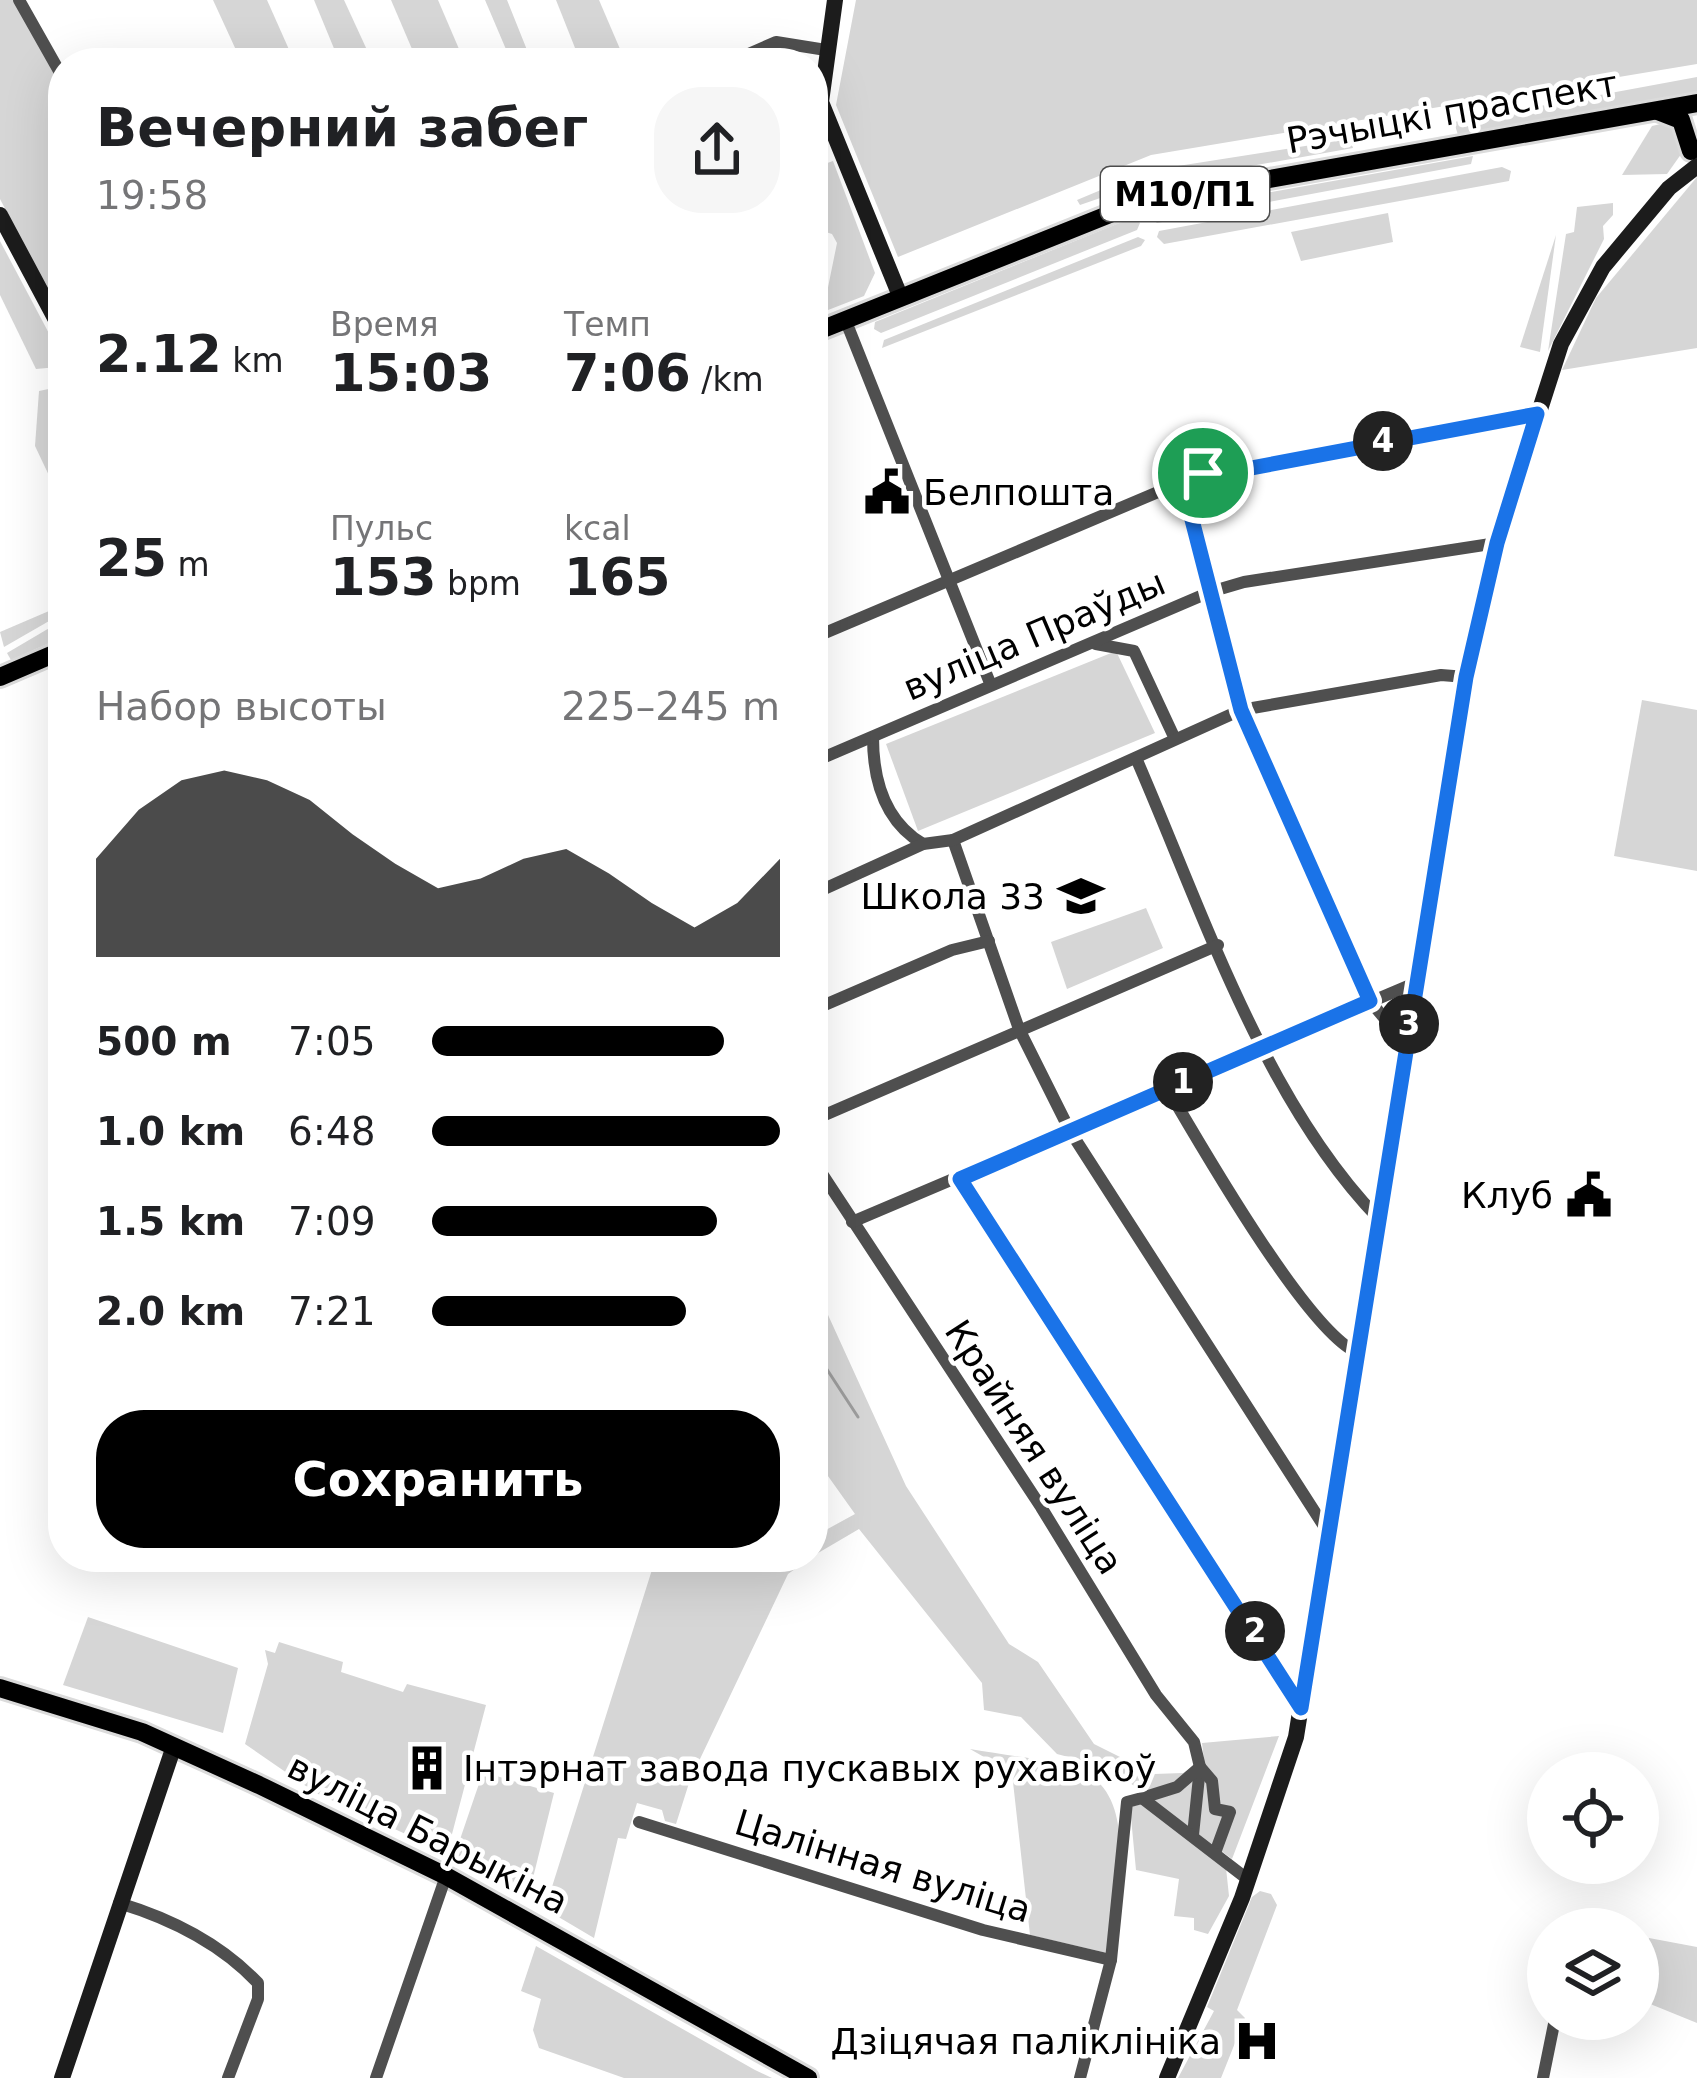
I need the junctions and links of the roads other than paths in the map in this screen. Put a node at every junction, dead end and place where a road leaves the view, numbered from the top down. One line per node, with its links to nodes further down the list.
1 (19, 0): 6 (street)
2 (835, 0): 5 (main road)
3 (762, 48): 4 (street)
4 (814, 48)
5 (826, 48)
6 (48, 51)
7 (1697, 104): 8 (main road, Рэчыцкі праспект / М10/П1)
8 (1654, 110): 10 (main road); 12 (main road, Рэчыцкі праспект / М10/П1)
9 (828, 119): 12 (main road)
10 (1695, 152): 16 (main road)
11 (0, 215): 13 (main road)
12 (900, 296): 14 (main road, Рэчыцкі праспект / М10/П1)
13 (48, 305)
14 (845, 320): 15 (main road, Рэчыцкі праспект / М10/П1); 19 (street)
15 (828, 327)
16 (1537, 414): 17 (street); 18 (main road)
17 (1182, 481): 19 (street); 20 (street)
18 (1497, 543): 20 (street, вуліца Праўды); 25 (main road)
19 (950, 580): 21 (street); 26 (street)
20 (1210, 592): 22 (street, вуліца Праўды); 27 (street)
21 (828, 632)
22 (1095, 644): 26 (street, вуліца Праўды); 29 (street)
23 (48, 656): 24 (main road)
24 (0, 677)
25 (1466, 677): 27 (street); 37 (main road)
26 (990, 683): 28 (street, вуліца Праўды)
27 (1241, 710): 29 (street); 38 (street)
28 (873, 737): 30 (street, вуліца Праўды); 33 (street)
29 (1175, 739): 31 (street)
30 (828, 756)
31 (1136, 758): 32 (street); 36 (street)
32 (953, 840): 33 (street); 35 (street)
33 (923, 844): 34 (street)
34 (828, 887)
35 (989, 941): 39 (street); 40 (street)
36 (1218, 945): 40 (street); 42 (street)
37 (1415, 983): 38 (street); 41 (main road)
38 (1370, 1001): 41 (street); 42 (street)
39 (828, 1004)
40 (1019, 1029): 44 (street); 45 (street)
41 (1406, 1044): 48 (main road)
42 (1265, 1050): 43 (street); 48 (street)
43 (1167, 1088): 45 (street); 50 (street)
44 (828, 1113)
45 (1070, 1131): 46 (street); 51 (street)
46 (960, 1179): 49 (street); 53 (street)
47 (828, 1184): 49 (street, Крайняя вуліца)
48 (1378, 1218): 50 (main road)
49 (852, 1222): 55 (street, Крайняя вуліца)
50 (1356, 1352): 51 (main road)
51 (1329, 1534): 53 (main road)
52 (0, 1688): 54 (main road, вуліца Барыкіна)
53 (1301, 1708): 61 (main road)
54 (174, 1746): 60 (main road, вуліца Барыкіна); 62 (main road)
55 (1200, 1767): 56 (street); 58 (street); 59 (street, Крайняя вуліца)
56 (1142, 1798): 58 (street); 63 (street)
57 (639, 1822): 63 (street, Цалінная вуліца)
58 (1193, 1835): 59 (street)
59 (1215, 1853): 61 (street)
60 (446, 1876): 67 (street); 68 (main road, вуліца Барыкіна)
61 (1246, 1878): 70 (main road)
62 (119, 1903): 65 (main road); 66 (street)
63 (1112, 1960): 69 (street)
64 (1551, 2040): 71 (street)
65 (62, 2078)
66 (228, 2078)
67 (376, 2078)
68 (808, 2078)
69 (1080, 2078)
70 (1167, 2078)
71 (1543, 2078)

